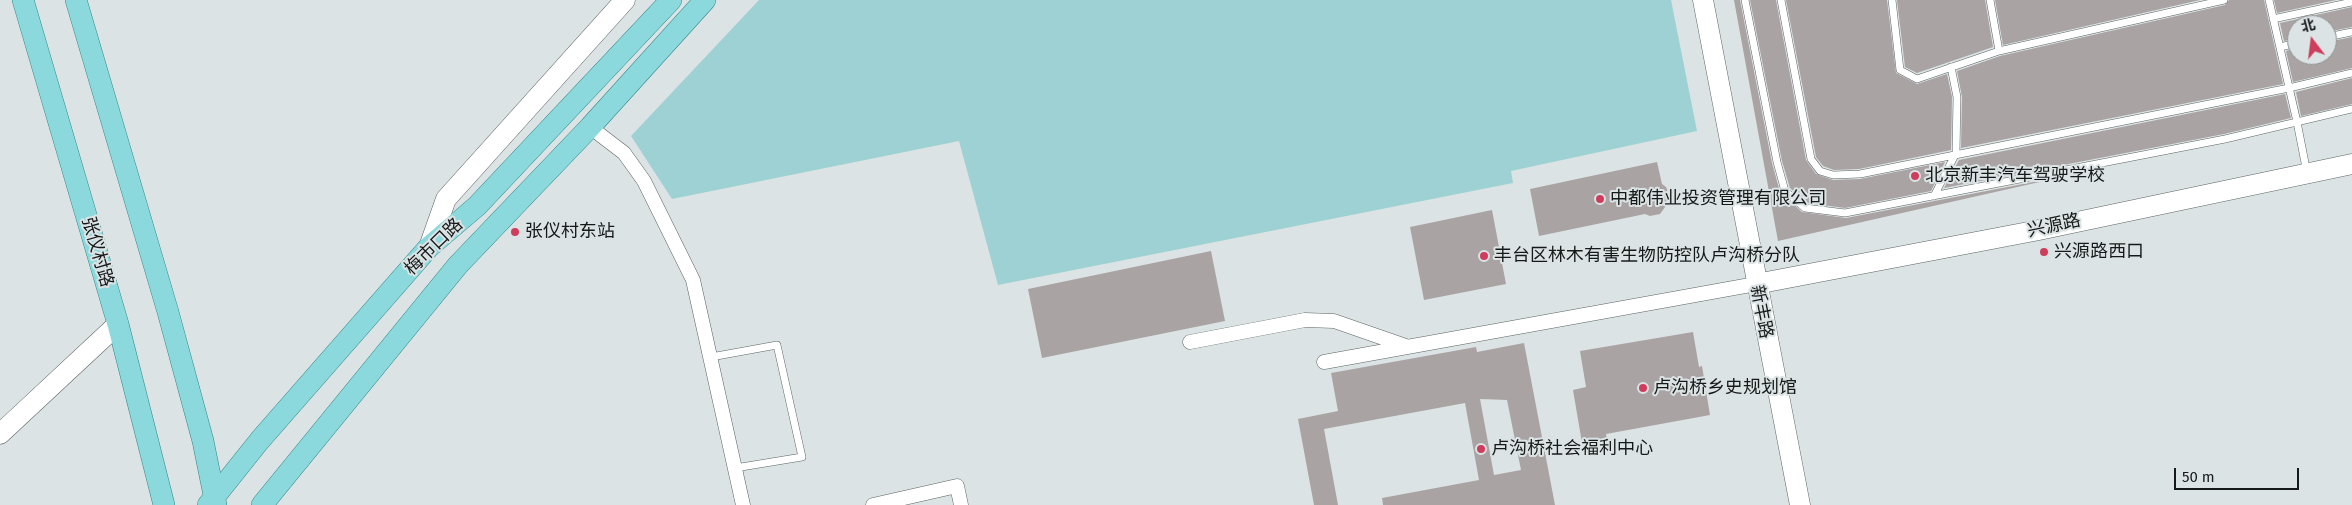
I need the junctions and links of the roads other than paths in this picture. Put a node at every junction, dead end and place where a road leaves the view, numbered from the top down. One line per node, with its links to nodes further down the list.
1 (23, 0): 32 (main road, 张仪村路)
2 (76, 0): 39 (main road)
3 (625, 0): 30 (street)
4 (671, 0): 30 (main road, 梅市口路)
5 (705, 0): 25 (main road, 梅市口路)
6 (1703, 0): 31 (street, 新丰路)
7 (1746, 0): 29 (lane)
8 (1782, 0): 26 (lane)
9 (1892, 0): 20 (lane)
10 (1990, 0): 19 (lane)
11 (2224, 0): 19 (lane)
12 (2269, 0): 14 (lane)
13 (2352, 2): 14 (lane)
14 (2273, 18): 18 (lane)
15 (2352, 32): 16 (lane)
16 (2337, 35)
17 (2287, 45): 18 (lane)
18 (2280, 47): 22 (lane)
19 (1999, 50): 20 (lane)
20 (1951, 68): 26 (lane)
21 (2352, 73): 22 (lane)
22 (2289, 88): 24 (lane); 26 (lane)
23 (2352, 109): 24 (lane)
24 (2297, 122): 28 (lane); 29 (lane)
25 (590, 127): 35 (street); 41 (main road, 梅市口路)
26 (1956, 153): 29 (lane)
27 (2352, 164): 28 (street, 兴源路)
28 (2307, 173): 31 (street, 兴源路)
29 (1934, 196)
30 (429, 247): 39 (main road, 梅市口路)
31 (1756, 284): 34 (street); 45 (street, 新丰路)
32 (118, 324): 37 (street); 40 (main road, 张仪村路)
33 (1190, 342): 34 (street)
34 (1407, 346): 36 (street)
35 (711, 357): 38 (street); 38 (lane)
36 (1324, 362)
37 (0, 434)
38 (735, 468): 42 (street)
39 (213, 502)
40 (164, 505)
41 (262, 505)
42 (743, 505)
43 (873, 505): 44 (street)
44 (961, 505)
45 (1800, 505)

